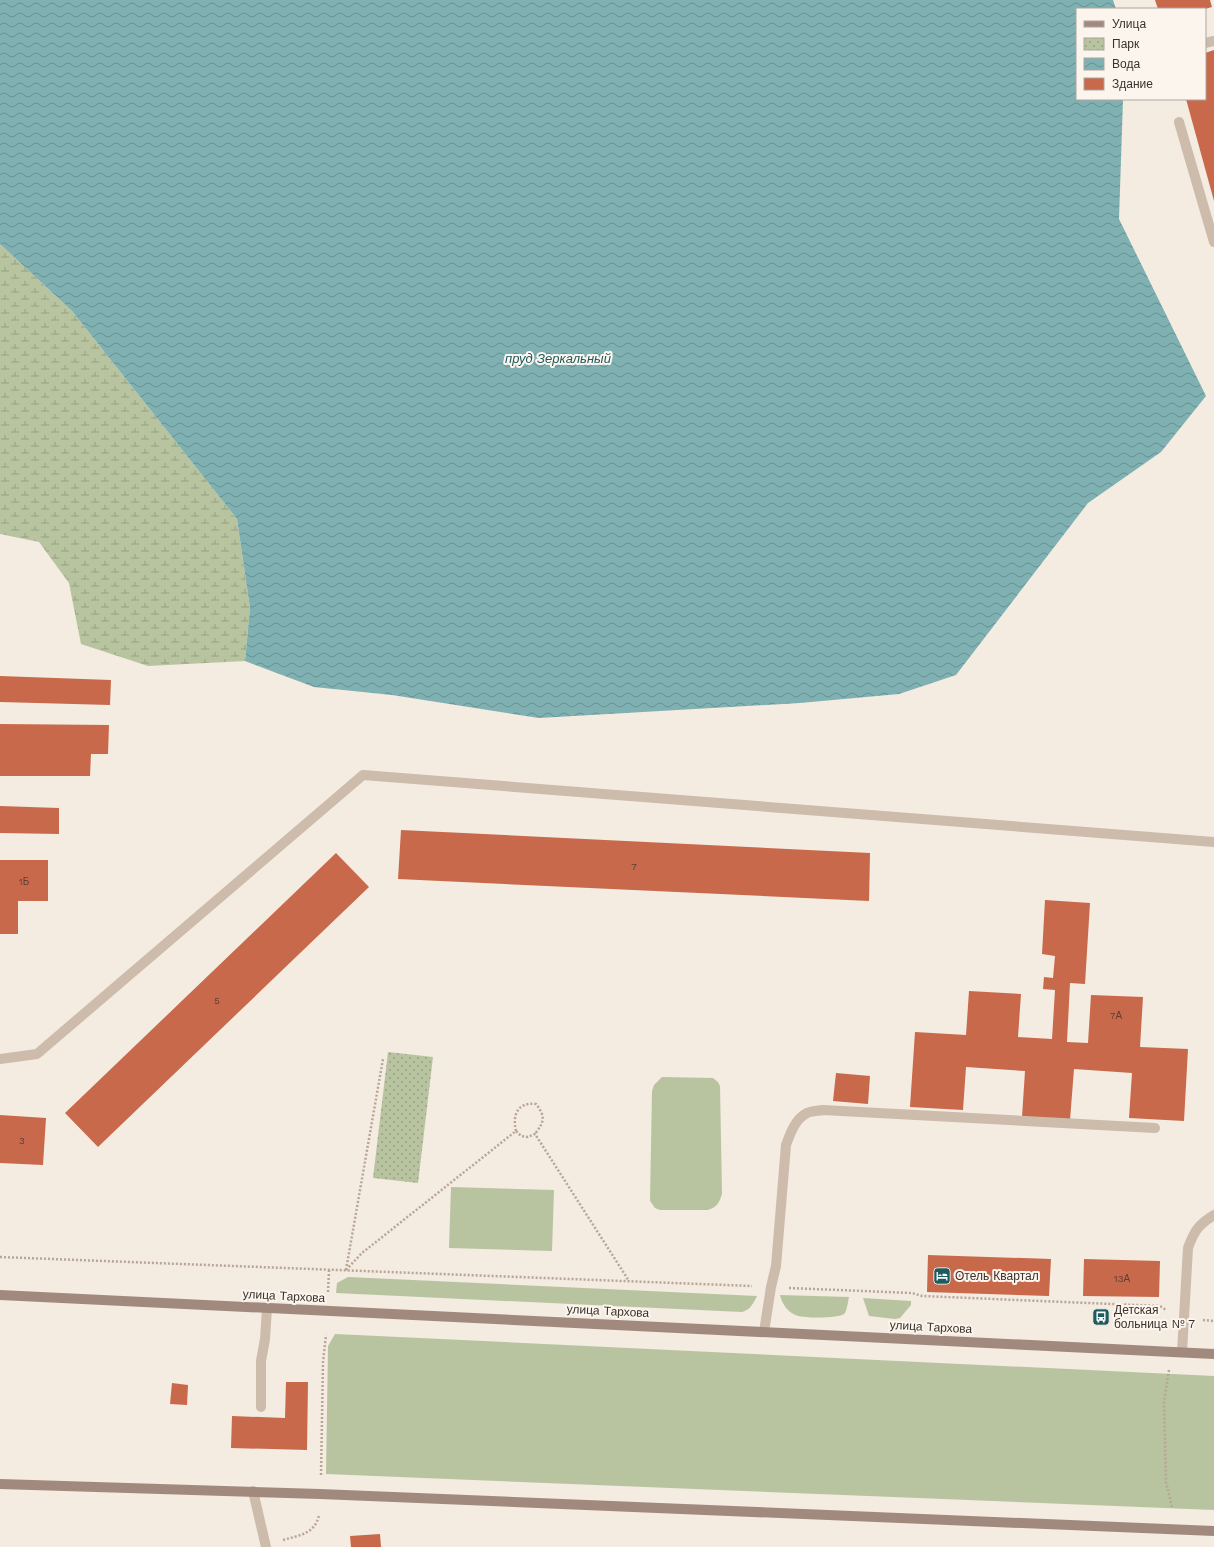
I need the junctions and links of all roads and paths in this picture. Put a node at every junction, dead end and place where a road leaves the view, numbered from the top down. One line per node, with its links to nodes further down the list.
1 (1179, 122): 2 (lane)
2 (1214, 242)
3 (1214, 842): 4 (lane)
4 (0, 1059)
5 (383, 1059): 12 (path)
6 (1155, 1128): 14 (lane)
7 (516, 1131): 8 (path); 8 (path); 12 (path)
8 (535, 1134): 13 (path)
9 (1214, 1215): 18 (lane)
10 (0, 1257): 11 (path)
11 (329, 1270): 12 (path); 15 (path)
12 (346, 1271): 13 (path)
13 (628, 1282): 14 (path)
14 (771, 1287): 18 (path); 20 (lane)
15 (328, 1292)
16 (0, 1295): 17 (main road, улица Тархова)
17 (267, 1308): 20 (main road, улица Тархова); 25 (lane)
18 (1184, 1320): 19 (path); 22 (lane)
19 (1214, 1321)
20 (764, 1332): 22 (main road, улица Тархова)
21 (326, 1335): 26 (path)
22 (1182, 1352): 23 (main road, улица Тархова)
23 (1214, 1354)
24 (1169, 1370): 29 (path)
25 (261, 1407)
26 (321, 1475)
27 (0, 1484): 28 (main road)
28 (252, 1491): 31 (main road); 32 (lane)
29 (1172, 1507)
30 (319, 1515): 32 (path)
31 (1214, 1530)
32 (266, 1546)

